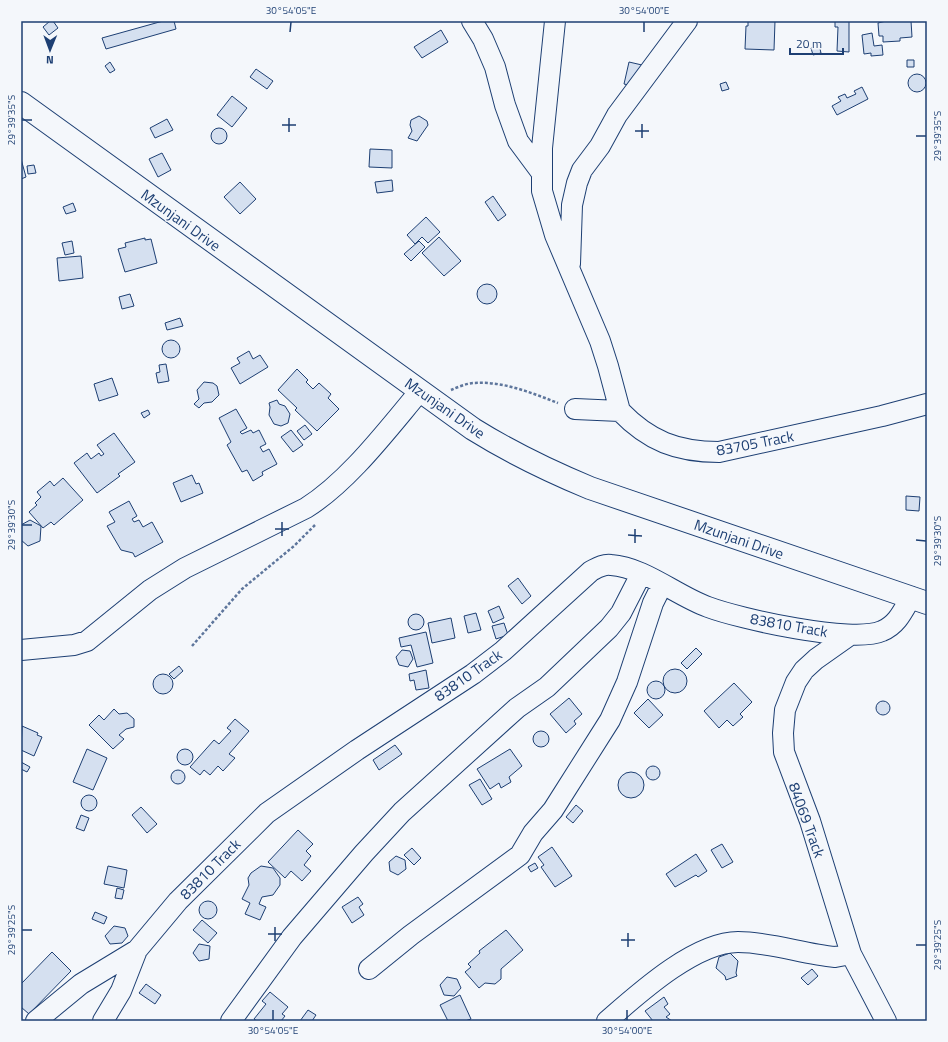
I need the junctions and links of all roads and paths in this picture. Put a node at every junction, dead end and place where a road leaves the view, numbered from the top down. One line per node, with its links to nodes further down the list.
1 (472, 21): 5 (street)
2 (555, 21): 5 (street)
3 (688, 21): 6 (street)
4 (21, 103): 7 (main road, Mzunjani Drive)
5 (541, 172): 6 (street)
6 (570, 272): 10 (street)
7 (427, 396): 9 (path); 13 (main road, Mzunjani Drive); 15 (street)
8 (927, 404): 10 (street, 83705 Track)
9 (575, 409): 10 (street)
10 (620, 411)
11 (641, 574): 12 (street, 83810 Track); 16 (street, 83810 Track); 21 (street)
12 (662, 585): 14 (street, 83810 Track); 18 (street)
13 (919, 600): 14 (street, 83810 Track)
14 (850, 635): 17 (street, 84069 Track)
15 (21, 650)
16 (137, 950): 19 (street); 20 (street, 83810 Track)
17 (851, 954): 22 (street); 23 (street, 84069 Track)
18 (369, 969)
19 (36, 1021)
20 (103, 1021)
21 (230, 1021)
22 (607, 1021)
23 (886, 1021)

